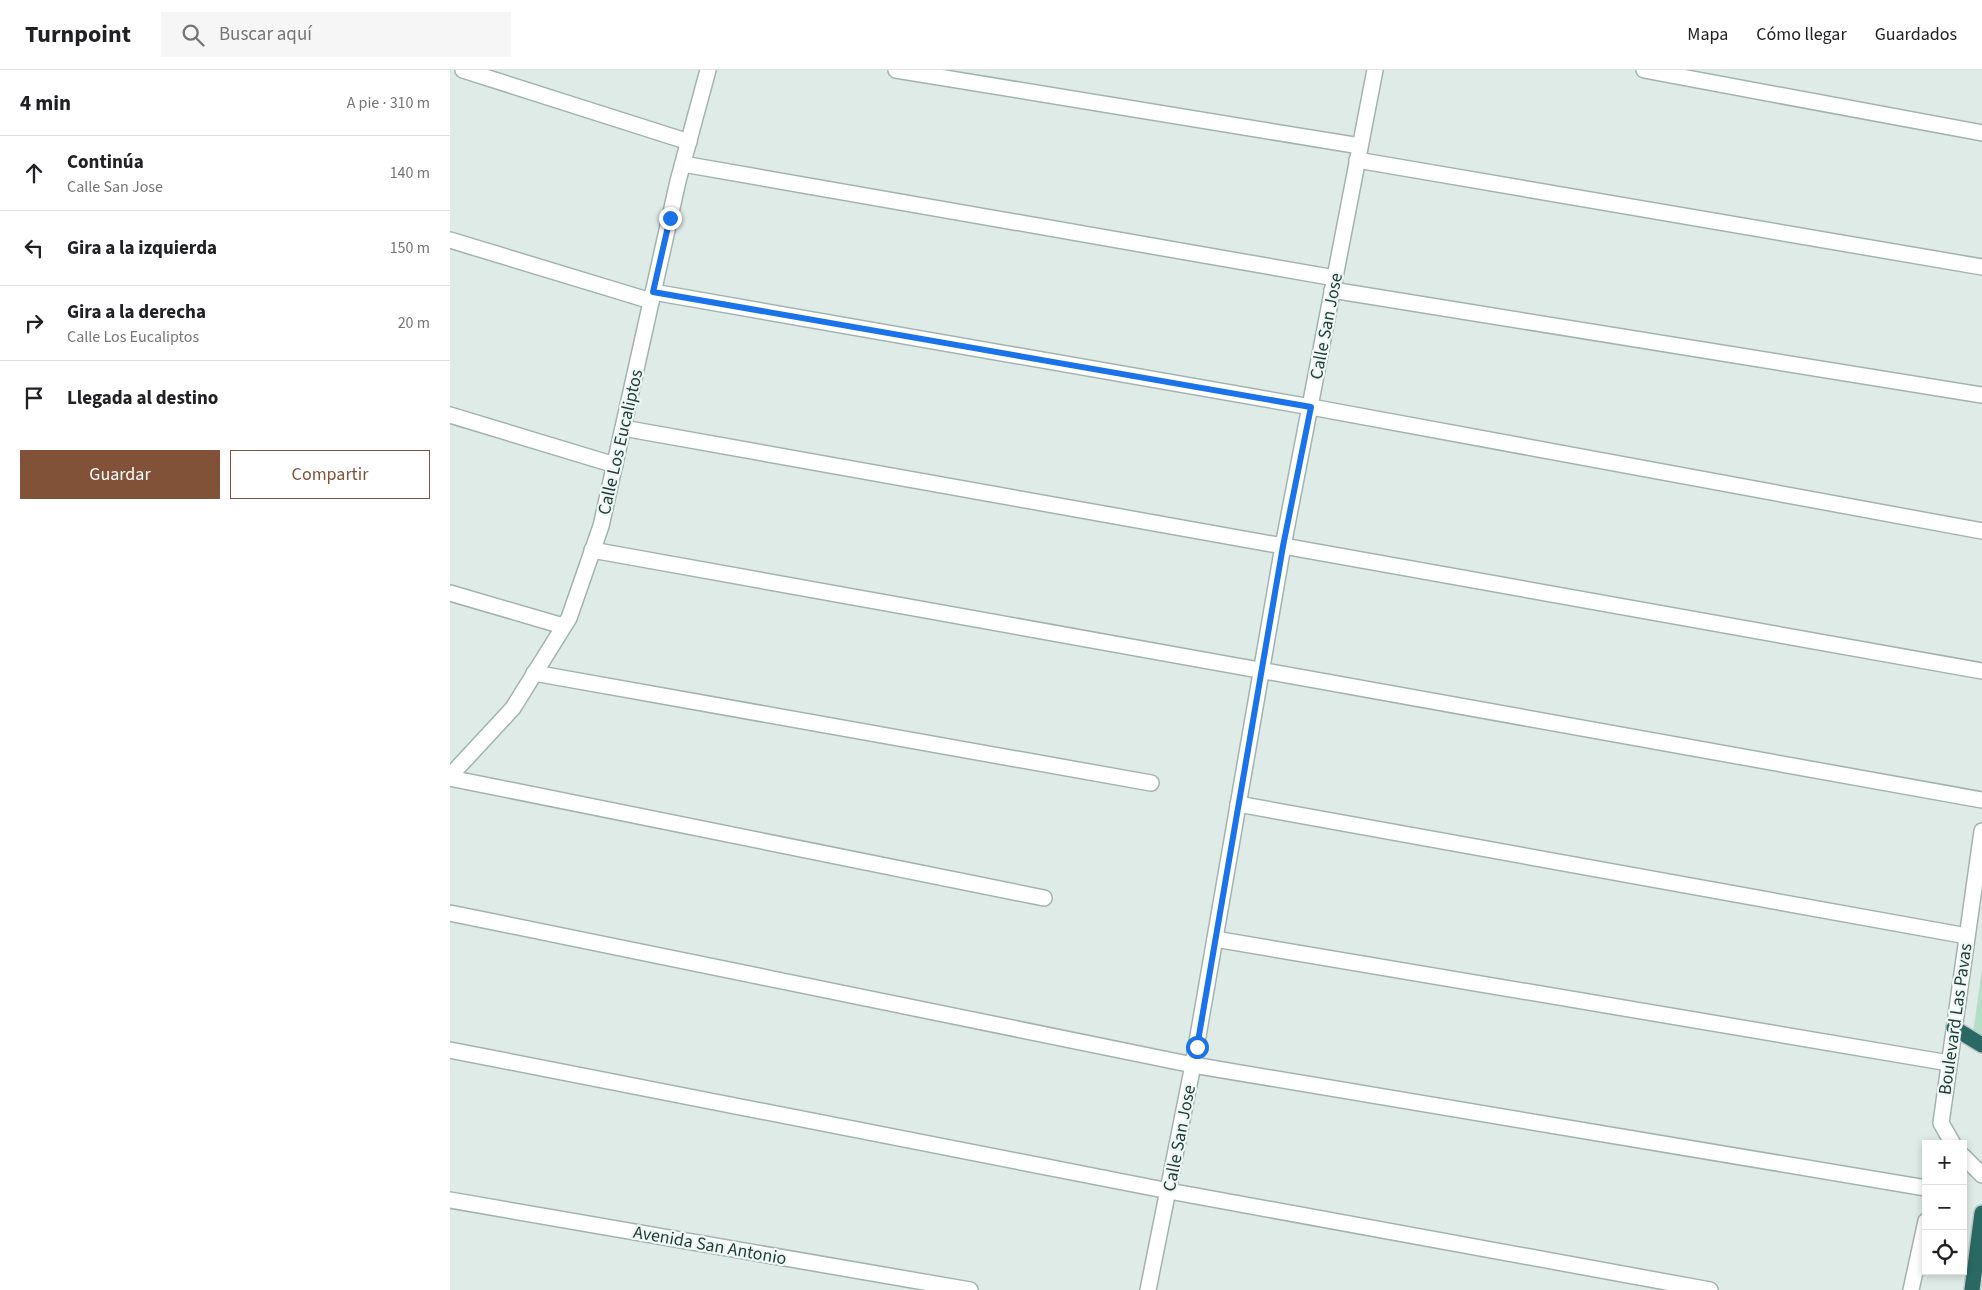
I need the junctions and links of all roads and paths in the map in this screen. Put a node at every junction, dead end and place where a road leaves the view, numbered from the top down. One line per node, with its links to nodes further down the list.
1 (463, 70): 7 (street)
2 (708, 70): 7 (street, Calle Los Eucaliptos)
3 (896, 70): 8 (street)
4 (1375, 70): 8 (street, Calle San Jose)
5 (1644, 70): 6 (street)
6 (1982, 133)
7 (689, 142): 9 (street, Calle Los Eucaliptos)
8 (1358, 153): 11 (street); 12 (street, Calle San Jose)
9 (683, 164): 12 (street); 13 (street, Calle Los Eucaliptos)
10 (450, 240): 13 (street)
11 (1982, 266)
12 (1334, 284): 14 (street); 15 (street, Calle San Jose)
13 (652, 296): 15 (street); 17 (street, Calle Los Eucaliptos)
14 (1982, 395)
15 (1311, 407): 19 (street); 20 (street, Calle San Jose)
16 (450, 415): 18 (street)
17 (623, 428): 18 (street, Calle Los Eucaliptos); 20 (street)
18 (615, 465): 21 (street, Calle Los Eucaliptos)
19 (1982, 531)
20 (1283, 546): 24 (street, Calle San Jose); 25 (street)
21 (592, 550): 23 (street, Calle Los Eucaliptos); 24 (street)
22 (450, 593): 23 (street)
23 (563, 626): 26 (street, Calle Los Eucaliptos)
24 (1261, 670): 29 (street); 30 (street, Calle San Jose)
25 (1982, 671)
26 (534, 673): 27 (street, Calle Los Eucaliptos); 28 (street)
27 (452, 771): 32 (street)
28 (1151, 782)
29 (1982, 800)
30 (1238, 804): 34 (street); 35 (street, Calle San Jose)
31 (1982, 831): 34 (street, Boulevard Las Pavas)
32 (1044, 898)
33 (450, 913): 40 (street)
34 (1967, 936): 36 (street, Boulevard Las Pavas)
35 (1215, 939): 39 (street); 40 (street, Calle San Jose)
36 (1954, 1028): 37 (highway); 39 (street, Boulevard Las Pavas)
37 (1982, 1045)
38 (450, 1050): 45 (street)
39 (1949, 1063): 41 (street, Boulevard Las Pavas)
40 (1194, 1065): 44 (street); 45 (street, Calle San Jose)
41 (1949, 1140)
42 (1967, 1160): 43 (street)
43 (1982, 1175)
44 (1922, 1187)
45 (1169, 1191): 50 (street, Calle San Jose); 51 (street)
46 (450, 1200): 49 (street, Avenida San Antonio)
47 (1982, 1213): 53 (highway)
48 (1924, 1230): 52 (street)
49 (970, 1290)
50 (1148, 1290)
51 (1710, 1290)
52 (1912, 1290)
53 (1972, 1290)

